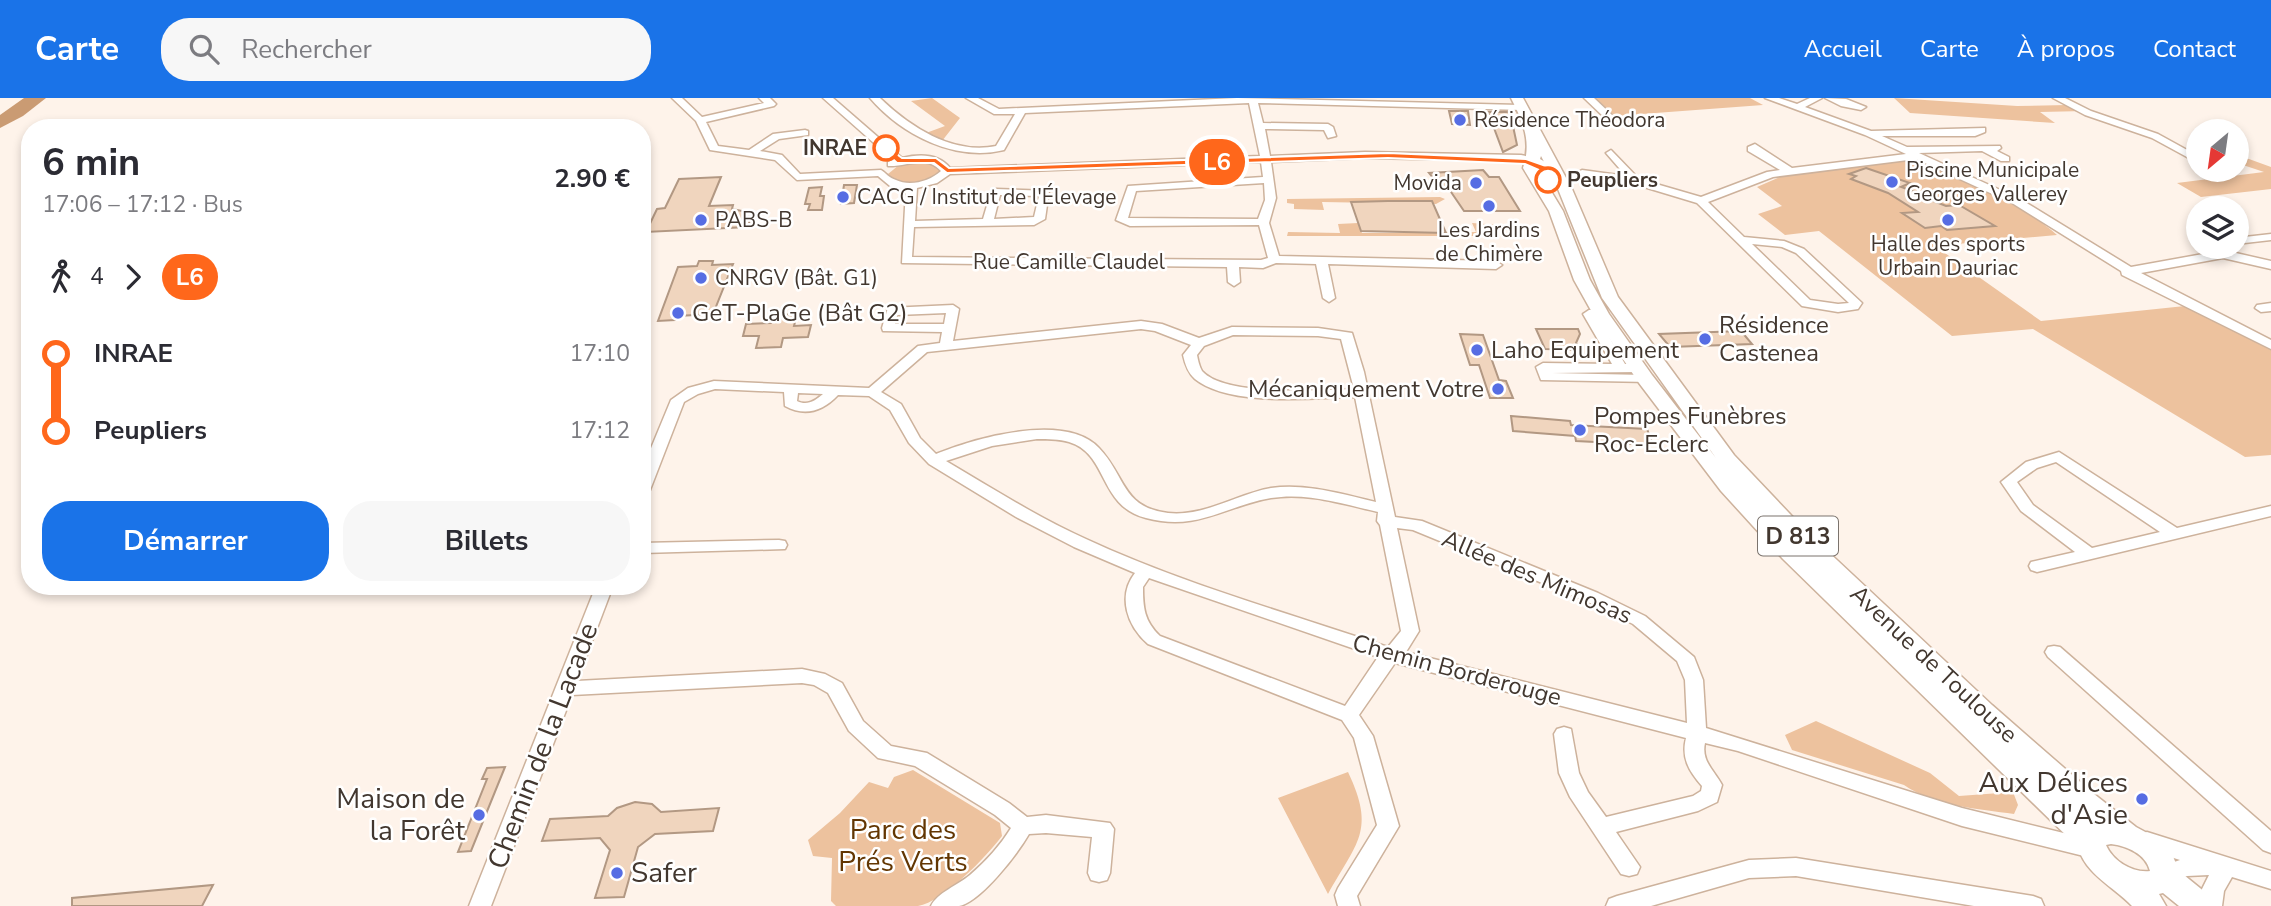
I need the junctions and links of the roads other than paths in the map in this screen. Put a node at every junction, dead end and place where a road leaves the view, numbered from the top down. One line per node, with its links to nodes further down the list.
1 (677, 98): 19 (street)
2 (764, 98): 19 (street)
3 (828, 98): 34 (street)
4 (875, 98): 17 (street)
5 (971, 98): 17 (street)
6 (1459, 98): 15 (street)
7 (1589, 98): 18 (street)
8 (1770, 98): 16 (street)
9 (1817, 98): 16 (street)
10 (1830, 98): 13 (street)
11 (2058, 98): 30 (street)
12 (1252, 99): 15 (street); 17 (street); 20 (street)
13 (1846, 102)
14 (1518, 103): 15 (street); 35 (main road, Avenue de Toulouse / D 813)
15 (1470, 106)
16 (1797, 108): 23 (street)
17 (1021, 112)
18 (1608, 116)
19 (701, 120): 31 (street)
20 (1261, 126): 24 (street); 33 (street)
21 (1982, 130): 23 (street)
22 (805, 133): 31 (street)
23 (1868, 133): 28 (street)
24 (1331, 136)
25 (1755, 147): 37 (street)
26 (1983, 148): 27 (street); 28 (street); 32 (street)
27 (1996, 148)
28 (1907, 151): 37 (street); 57 (street)
29 (1611, 153): 41 (street)
30 (2186, 153)
31 (750, 154): 38 (street)
32 (2005, 159)
33 (1264, 160): 35 (street); 36 (street); 40 (street)
34 (900, 161): 36 (street); 38 (street)
35 (1537, 164): 64 (main road, Avenue de Toulouse / D 813); 64 (main road, Avenue de Toulouse / D 813)
36 (947, 171): 42 (street)
37 (1789, 171): 43 (street)
38 (881, 173): 42 (street)
39 (1581, 173): 41 (street)
40 (1269, 180): 45 (street); 45 (street)
41 (1635, 181): 43 (street)
42 (912, 185): 46 (street)
43 (1701, 201): 48 (street)
44 (988, 222): 44 (street); 46 (street)
45 (1264, 222): 52 (street)
46 (909, 224): 54 (street, Rue Camille Claudel)
47 (2271, 237): 49 (street)
48 (1742, 240): 48 (street)
49 (2249, 240)
50 (2186, 258): 57 (street)
51 (2249, 259): 56 (street)
52 (1274, 260): 53 (street, Rue Camille Claudel); 54 (street, Rue Camille Claudel)
53 (1322, 262): 55 (street, Rue Camille Claudel); 59 (street)
54 (1233, 263): 58 (street)
55 (1496, 265)
56 (2271, 265)
57 (2125, 272): 62 (street)
58 (1234, 282)
59 (1329, 298)
60 (950, 328): 63 (street)
61 (1199, 343): 63 (street); 68 (street); 68 (street)
62 (2271, 345)
63 (946, 346): 67 (street)
64 (1643, 372): 64 (street); 88 (main road, Avenue de Toulouse / D 813); 90 (main road, Avenue de Toulouse / D 813)
65 (791, 388): 66 (street); 66 (street); 70 (street)
66 (835, 389): 67 (street)
67 (872, 393): 69 (street, Chemin Borderouge)
68 (1361, 393): 72 (street)
69 (934, 461): 72 (street, Allée des Mimosas); 78 (street, Chemin Borderouge)
70 (651, 468)
71 (2271, 511): 73 (street)
72 (1384, 514): 81 (street); 84 (street, Allée des Mimosas)
73 (2172, 533): 76 (street); 76 (street)
74 (779, 545): 75 (street)
75 (651, 548)
76 (2087, 552): 77 (street)
77 (2037, 565)
78 (1145, 570): 81 (street, Chemin Borderouge); 83 (street)
79 (601, 595): 82 (street, Chemin de la Lacade)
80 (2054, 652): 89 (street)
81 (1391, 654): 83 (street); 84 (street, Chemin Borderouge)
82 (564, 689): 86 (street); 97 (street, Chemin de la Lacade)
83 (1349, 715): 99 (street)
84 (1697, 733): 87 (street, Allée des Mimosas); 90 (street, Chemin Borderouge)
85 (1564, 734): 87 (street)
86 (1023, 827): 93 (street); 98 (street)
87 (1600, 827): 92 (street)
88 (2129, 836): 90 (main road); 91 (street); 94 (main road, D 813)
89 (2271, 844)
90 (2091, 845): 95 (main road, D 813)
91 (2227, 866): 94 (street); 96 (street); 104 (street)
92 (1629, 867)
93 (1099, 873)
94 (2165, 876): 95 (main road); 103 (main road, D 813)
95 (2126, 880): 102 (main road, D 813)
96 (2271, 880)
97 (480, 906)
98 (942, 906)
99 (1349, 906)
100 (1617, 906): 101 (street)
101 (2033, 906)
102 (2151, 906)
103 (2200, 906)
104 (2211, 906)

